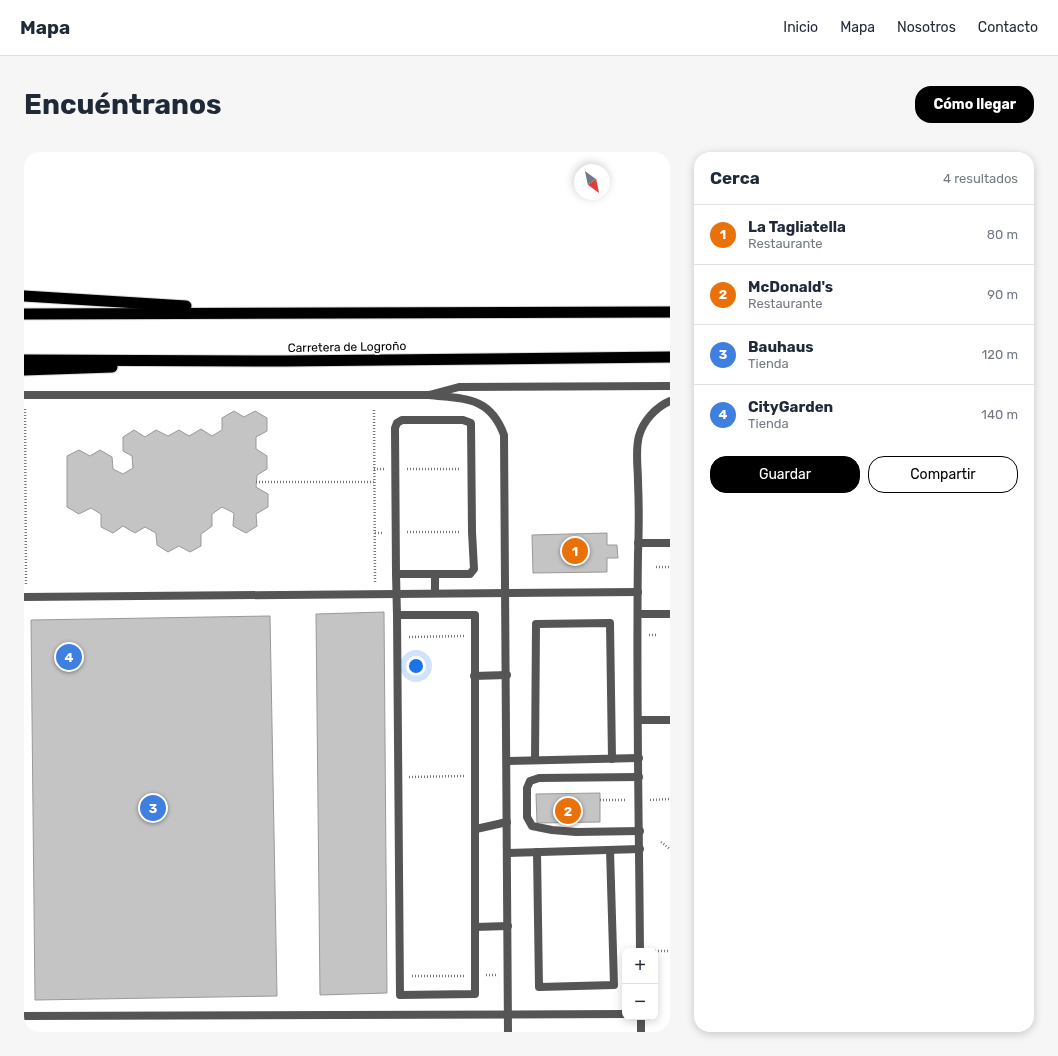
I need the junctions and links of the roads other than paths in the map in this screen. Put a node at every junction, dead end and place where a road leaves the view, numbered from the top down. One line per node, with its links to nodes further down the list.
1 (24, 296): 3 (highway)
2 (670, 312): 3 (highway)
3 (286, 313): 4 (highway)
4 (24, 314)
5 (670, 357): 7 (highway, Carretera de Logroño)
6 (24, 360): 7 (highway, Carretera de Logroño)
7 (285, 361): 8 (highway)
8 (24, 370)
9 (670, 386): 11 (street)
10 (24, 395): 11 (street)
11 (429, 395): 17 (street)
12 (670, 401): 13 (street)
13 (638, 543): 14 (street); 18 (street)
14 (670, 543)
15 (396, 574): 16 (street); 16 (street); 19 (street)
16 (435, 574): 20 (street)
17 (506, 592): 18 (street); 20 (street); 25 (street)
18 (638, 592): 22 (street)
19 (397, 593): 20 (street); 21 (street); 24 (street)
20 (435, 593)
21 (24, 597)
22 (638, 614): 23 (street); 27 (street)
23 (670, 614)
24 (397, 615): 26 (street); 42 (street)
25 (507, 675): 26 (street); 32 (street)
26 (474, 676): 35 (street)
27 (639, 720): 28 (street); 29 (street)
28 (670, 720)
29 (639, 758): 30 (street); 33 (street)
30 (612, 759): 31 (street); 31 (street)
31 (536, 760): 32 (street)
32 (507, 761): 34 (street)
33 (639, 778): 36 (street); 36 (street)
34 (507, 822): 35 (street); 40 (street)
35 (476, 828): 42 (street)
36 (640, 831): 38 (street)
37 (610, 850): 38 (street); 39 (street); 39 (street)
38 (640, 850): 43 (street)
39 (537, 852): 40 (street)
40 (507, 853): 41 (street)
41 (508, 926): 42 (street); 44 (street)
42 (475, 927)
43 (640, 948)
44 (508, 1014): 45 (street); 46 (street); 48 (street)
45 (622, 1014)
46 (24, 1016)
47 (641, 1020): 49 (street)
48 (508, 1032)
49 (641, 1032)

